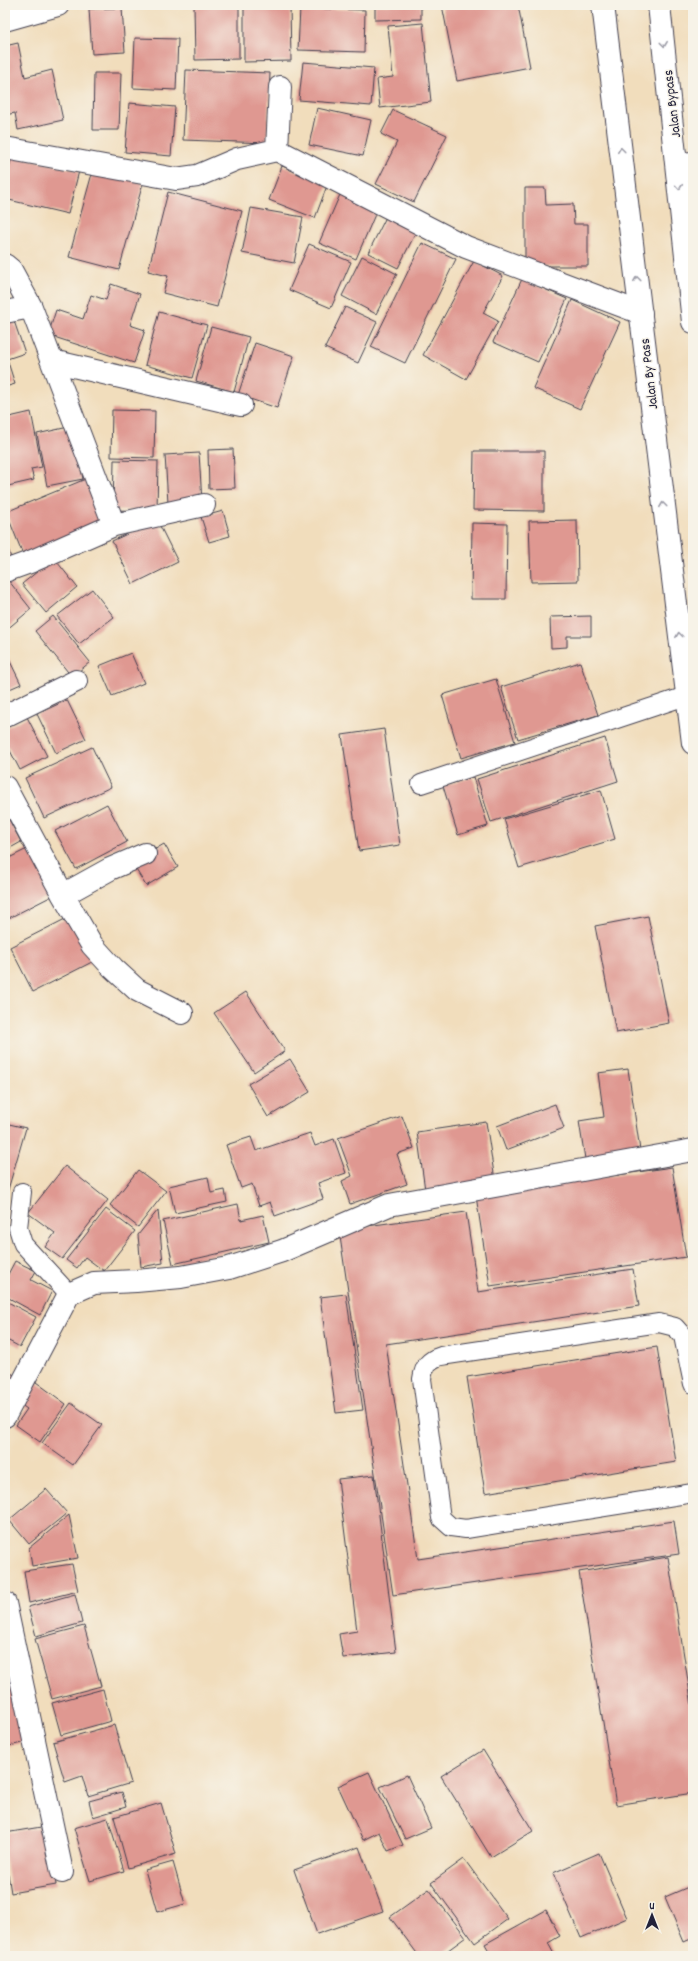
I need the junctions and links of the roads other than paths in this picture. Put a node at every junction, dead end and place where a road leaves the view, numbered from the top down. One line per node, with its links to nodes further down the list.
1 (58, 5): 4 (main road)
2 (603, 5): 12 (main road, Jalan By Pass, one-way to 2)
3 (659, 5): 8 (main road, Jalan Bypass, one-way to 8)
4 (5, 20)
5 (280, 87): 7 (main road)
6 (5, 148): 7 (main road)
7 (277, 150): 12 (main road)
8 (685, 164): 13 (main road, Jalan Bypass, one-way to 13)
9 (5, 265): 10 (main road)
10 (31, 307): 11 (main road); 14 (main road)
11 (5, 312)
12 (641, 313): 20 (main road, Jalan By Pass, one-way to 12)
13 (693, 322)
14 (52, 361): 15 (main road); 17 (main road)
15 (241, 405)
16 (204, 505): 17 (main road)
17 (114, 525): 18 (main road)
18 (5, 571)
19 (76, 681): 21 (main road)
20 (686, 696): 22 (main road, Jalan By Pass); 23 (lane)
21 (5, 716)
22 (693, 743)
23 (421, 784)
24 (5, 788): 26 (main road)
25 (145, 854): 26 (main road)
26 (63, 895): 27 (main road)
27 (182, 1013)
28 (693, 1150): 30 (main road)
29 (22, 1192): 30 (lane)
30 (69, 1294): 32 (main road)
31 (693, 1384): 33 (lane)
32 (5, 1416)
33 (693, 1493)
34 (5, 1603): 35 (main road)
35 (62, 1872)

